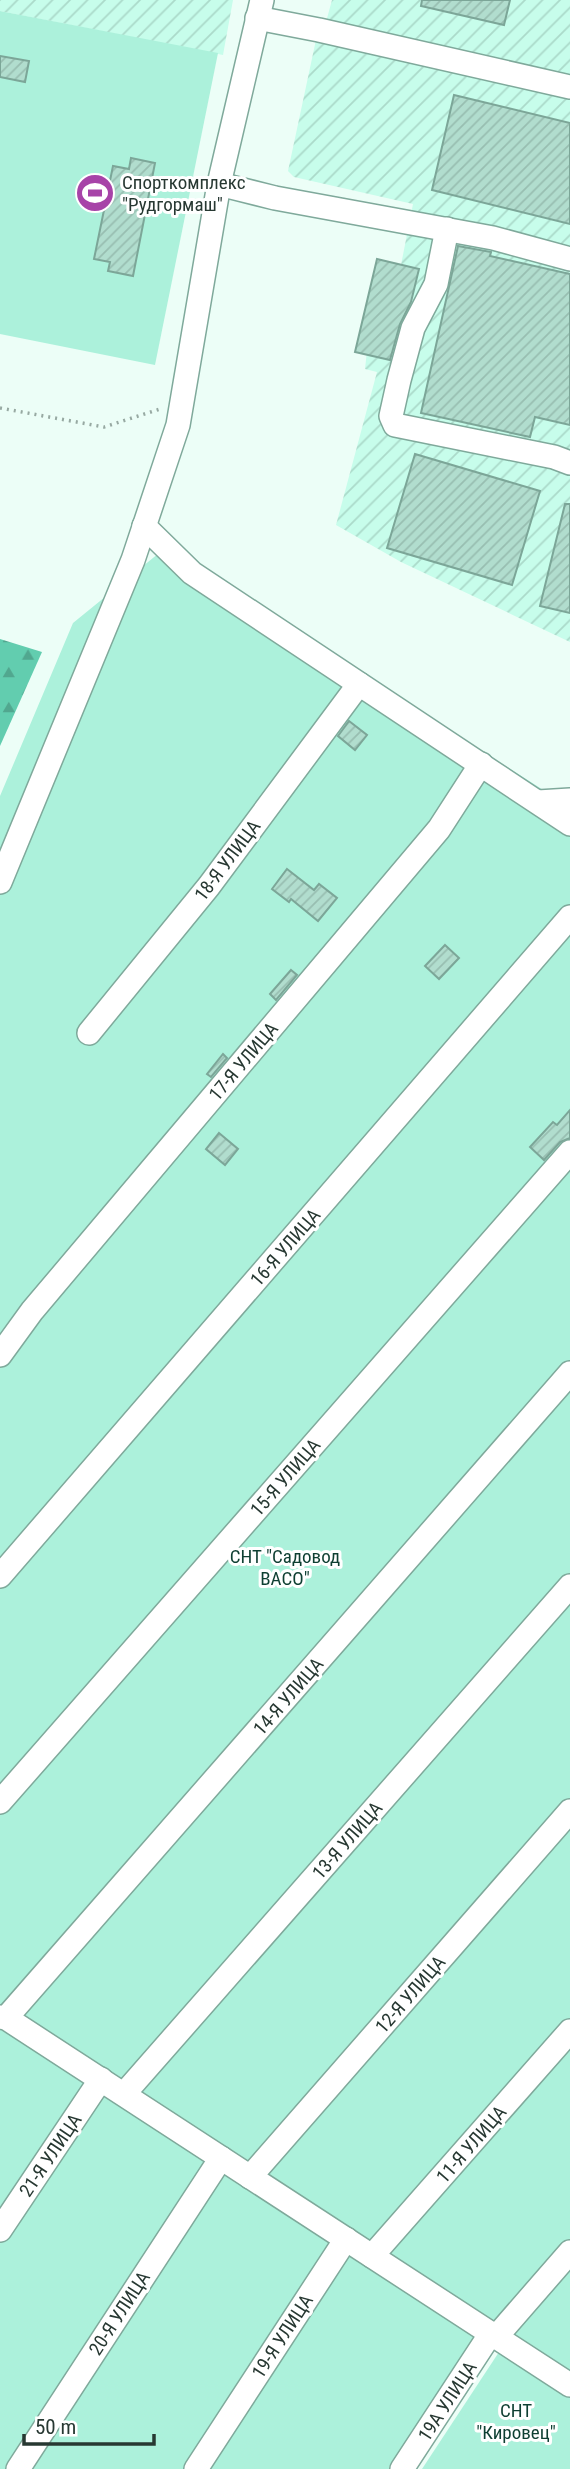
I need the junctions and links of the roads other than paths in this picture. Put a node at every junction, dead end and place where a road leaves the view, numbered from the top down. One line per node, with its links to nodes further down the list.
1 (260, 9): 2 (street); 3 (street)
2 (570, 87)
3 (219, 184): 4 (street); 7 (street)
4 (447, 229): 5 (street); 6 (street)
5 (570, 259)
6 (570, 463)
7 (144, 527): 8 (street); 13 (street)
8 (359, 684): 9 (street); 15 (street, 18-Я УЛИЦА)
9 (481, 764): 11 (street); 17 (street, 17-Я УЛИЦА)
10 (570, 800): 11 (street)
11 (538, 803): 12 (street)
12 (570, 824)
13 (0, 882)
14 (570, 917): 19 (street, 16-Я УЛИЦА)
15 (89, 1033)
16 (570, 1152): 21 (street, 15-Я УЛИЦА)
17 (0, 1354)
18 (570, 1373): 23 (street, 14-Я УЛИЦА)
19 (0, 1576)
20 (570, 1586): 26 (street, 13-Я УЛИЦА)
21 (0, 1802)
22 (570, 1811): 28 (street, 12-Я УЛИЦА)
23 (3, 2018): 25 (street)
24 (570, 2031): 32 (street, 11-Я УЛИЦА)
25 (101, 2079): 26 (street); 29 (street, 21-Я УЛИЦА)
26 (124, 2094): 27 (street)
27 (221, 2158): 28 (street); 35 (street, 20-Я УЛИЦА)
28 (250, 2177): 30 (street)
29 (0, 2230)
30 (346, 2239): 32 (street); 36 (street, 19-Я УЛИЦА)
31 (570, 2252): 33 (street, 19А УЛИЦА)
32 (372, 2256): 33 (street)
33 (493, 2335): 34 (street); 37 (street, 19А УЛИЦА)
34 (570, 2385)
35 (18, 2469)
36 (196, 2469)
37 (402, 2469)

